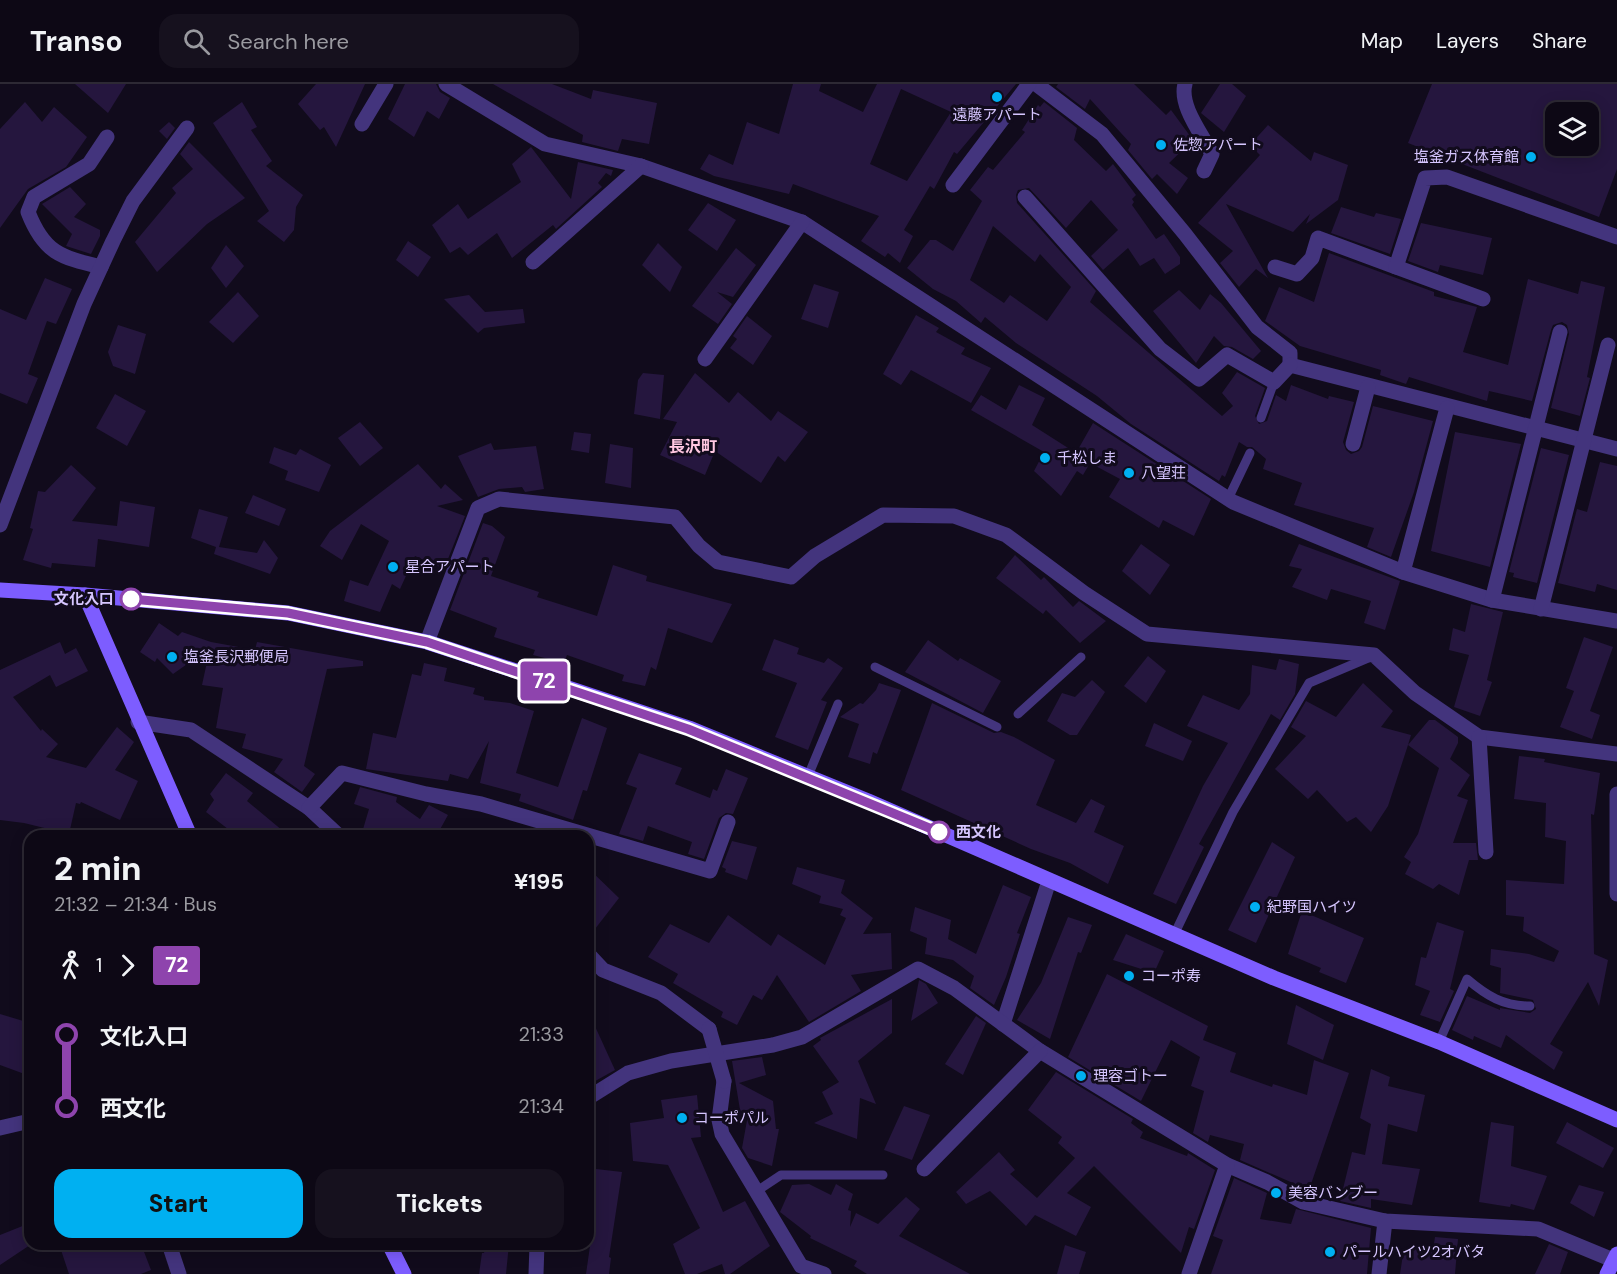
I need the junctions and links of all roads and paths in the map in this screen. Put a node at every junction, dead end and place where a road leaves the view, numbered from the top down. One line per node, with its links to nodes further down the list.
1 (386, 84): 6 (street)
2 (447, 84): 9 (street)
3 (1029, 84): 11 (street)
4 (1036, 84): 23 (street)
5 (1185, 84): 10 (street)
6 (362, 124)
7 (187, 128): 16 (street)
8 (106, 137): 16 (street)
9 (640, 166): 13 (street); 15 (street)
10 (1204, 171)
11 (952, 185)
12 (1025, 197): 24 (street)
13 (802, 222): 22 (street); 34 (street)
14 (1617, 237): 18 (street)
15 (533, 262)
16 (101, 267): 33 (street)
17 (1275, 267): 18 (street)
18 (1396, 267): 19 (street)
19 (1483, 299)
20 (1560, 332): 28 (street)
21 (1608, 345): 29 (street)
22 (705, 359)
23 (1290, 365): 24 (street); 25 (street)
24 (1274, 382): 27 (lane)
25 (1368, 387): 26 (street); 30 (street)
26 (1447, 408): 28 (street); 36 (street)
27 (1261, 418)
28 (1535, 428): 29 (street); 39 (street)
29 (1584, 442): 31 (street); 40 (street)
30 (1353, 444)
31 (1617, 449)
32 (1250, 453): 34 (lane)
33 (6, 491): 35 (street)
34 (1228, 499): 36 (street)
35 (0, 525)
36 (1403, 572): 39 (street)
37 (0, 590): 38 (street)
38 (85, 595): 42 (street); 48 (street)
39 (1492, 600): 40 (street)
40 (1541, 609): 41 (street)
41 (1617, 621)
42 (427, 642): 43 (street); 52 (street)
43 (1374, 655): 50 (street); 63 (lane)
44 (1081, 657): 47 (lane)
45 (875, 667): 49 (lane)
46 (838, 704): 52 (lane)
47 (1018, 714)
48 (138, 722): 54 (street); 56 (street)
49 (997, 727)
50 (1479, 737): 51 (street); 60 (street)
51 (1617, 754)
52 (808, 776): 61 (street)
53 (1617, 794): 62 (street)
54 (309, 808): 57 (street); 58 (street)
55 (728, 822): 59 (street)
56 (187, 830)
57 (333, 830)
58 (570, 830)
59 (594, 837)
60 (1486, 852)
61 (1049, 881): 63 (street); 66 (street)
62 (1616, 887)
63 (1174, 935): 67 (street)
64 (594, 960): 76 (street, bridge)
65 (1530, 1006): 67 (lane)
66 (1003, 1024): 68 (street); 69 (street)
67 (1439, 1042): 70 (street)
68 (1040, 1052): 73 (street); 74 (street)
69 (594, 1094)
70 (1617, 1120)
71 (24, 1122): 72 (street)
72 (0, 1128)
73 (1227, 1165): 77 (street); 86 (street)
74 (924, 1169)
75 (883, 1175): 76 (lane)
76 (757, 1191): 85 (street)
77 (1385, 1221): 81 (street); 87 (street)
78 (171, 1250): 82 (street)
79 (392, 1250): 83 (street)
80 (537, 1250): 84 (street)
81 (1613, 1263)
82 (178, 1274)
83 (404, 1274)
84 (536, 1274)
85 (824, 1274)
86 (1189, 1274)
87 (1379, 1274)

